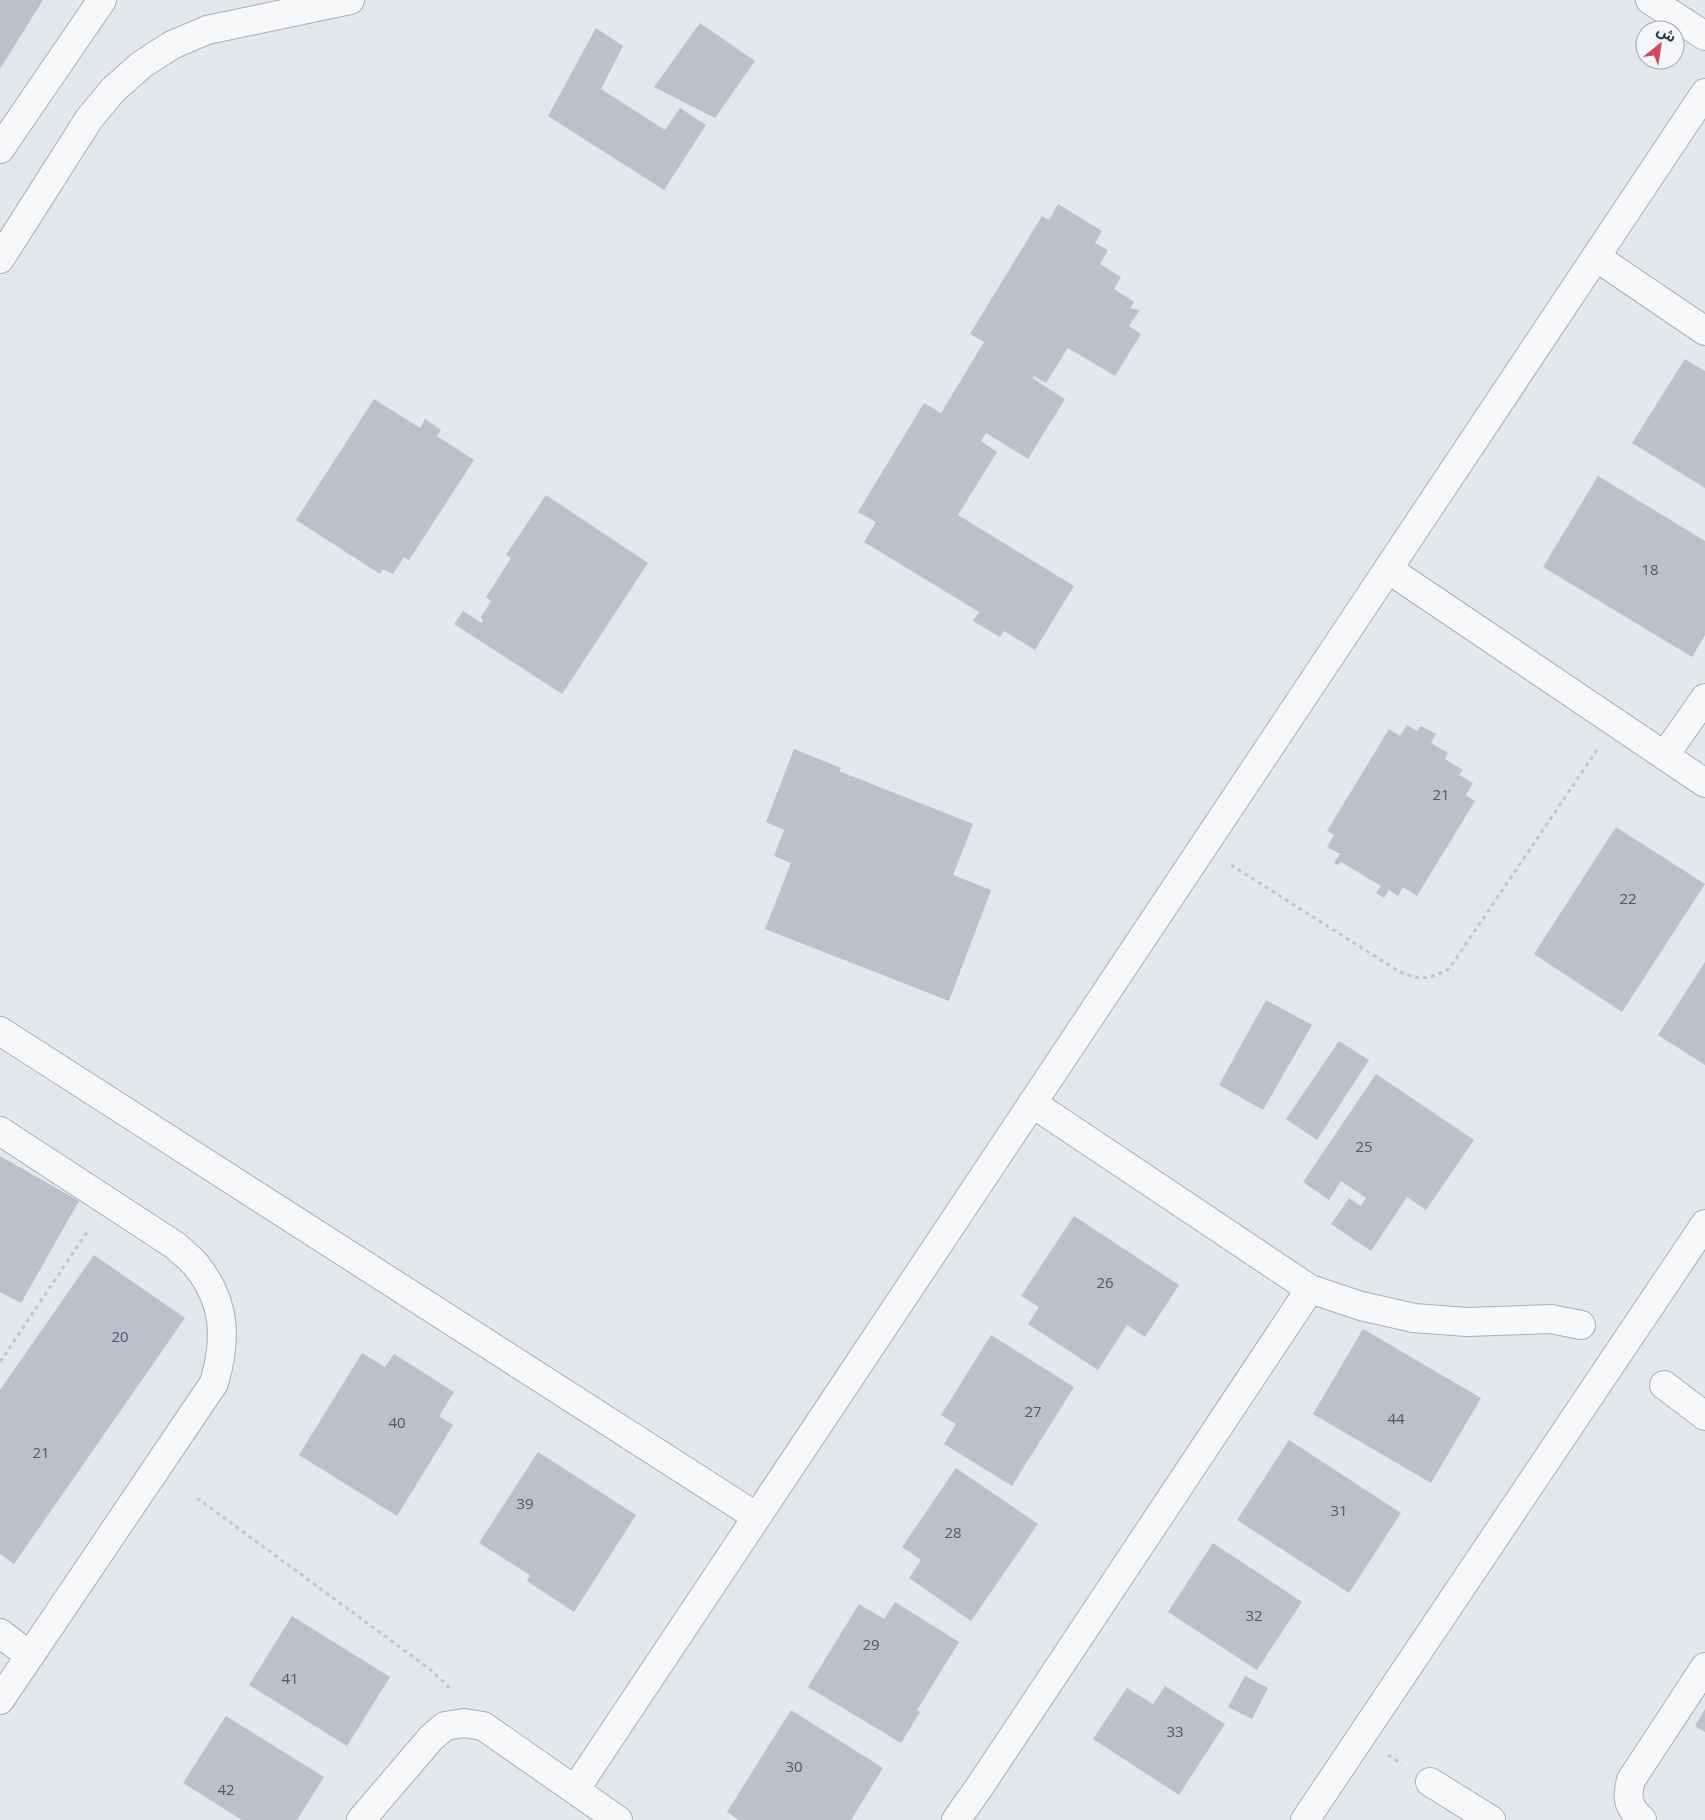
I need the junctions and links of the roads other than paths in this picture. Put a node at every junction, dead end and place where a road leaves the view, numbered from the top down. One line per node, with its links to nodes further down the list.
1 (102, 0): 6 (street)
2 (350, 0): 8 (street)
3 (1650, 0): 4 (street)
4 (1705, 36)
5 (1705, 93): 7 (street)
6 (0, 149)
7 (1596, 257): 9 (street); 10 (street)
8 (0, 259)
9 (1705, 331)
10 (1388, 569): 12 (street); 15 (street)
11 (1705, 698): 12 (street)
12 (1664, 755): 13 (street)
13 (1705, 783)
14 (0, 1032): 22 (street)
15 (1032, 1103): 18 (street); 22 (street)
16 (0, 1131): 24 (street)
17 (1705, 1224): 32 (street)
18 (1310, 1289): 19 (street); 31 (street)
19 (1581, 1325)
20 (1664, 1385): 21 (street)
21 (1705, 1416)
22 (757, 1517): 28 (street)
23 (0, 1633): 24 (street)
24 (30, 1656): 26 (street)
25 (1705, 1667): 34 (street)
26 (0, 1700)
27 (1430, 1782): 33 (street)
28 (575, 1790): 29 (street); 30 (street)
29 (361, 1820)
30 (618, 1820)
31 (956, 1820)
32 (1305, 1820)
33 (1491, 1820)
34 (1641, 1820)

